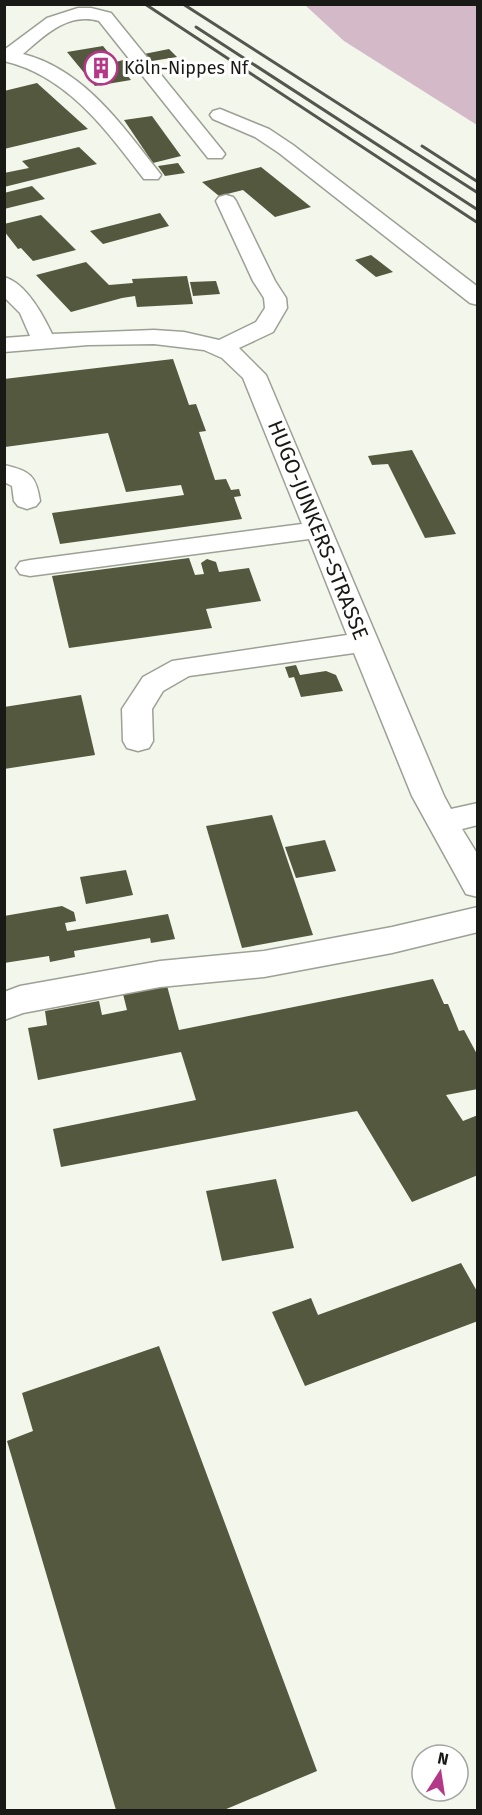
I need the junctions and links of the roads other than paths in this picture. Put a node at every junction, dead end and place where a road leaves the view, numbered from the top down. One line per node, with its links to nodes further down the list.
1 (7, 55): 3 (street); 4 (street)
2 (220, 115): 7 (street)
3 (214, 154)
4 (151, 175)
5 (226, 201): 10 (street)
6 (4, 284): 8 (street)
7 (477, 298)
8 (44, 342): 9 (street, HUGO-JUNKERS-STRASSE); 10 (street, HUGO-JUNKERS-STRASSE)
9 (4, 345)
10 (219, 349): 13 (street, HUGO-JUNKERS-STRASSE)
11 (4, 472): 12 (street)
12 (27, 501)
13 (318, 530): 14 (street); 15 (street, HUGO-JUNKERS-STRASSE)
14 (30, 567)
15 (364, 642): 16 (street); 18 (street, HUGO-JUNKERS-STRASSE)
16 (138, 741)
17 (477, 814): 18 (street)
18 (442, 822): 19 (street, HUGO-JUNKERS-STRASSE)
19 (477, 885)
20 (477, 919): 21 (street)
21 (4, 1006)

